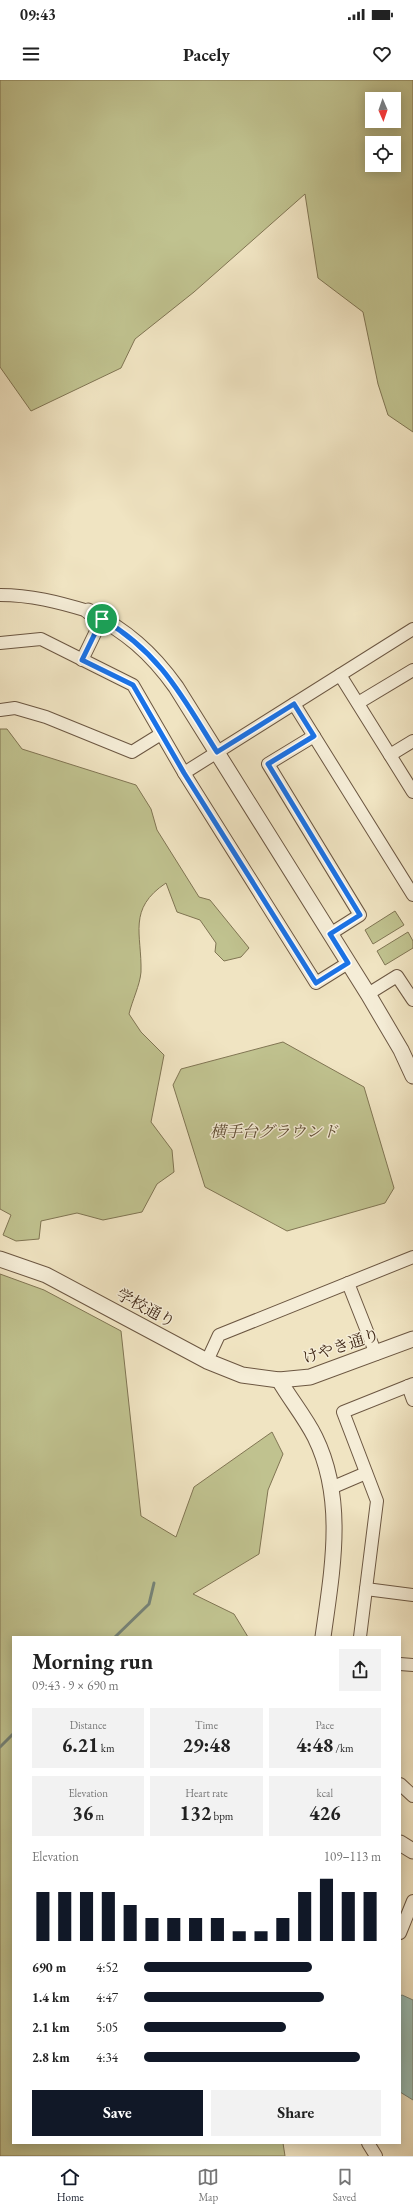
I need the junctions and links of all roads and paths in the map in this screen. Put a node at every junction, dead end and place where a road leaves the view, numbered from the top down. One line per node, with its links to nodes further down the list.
1 (0, 595): 2 (street)
2 (88, 612): 3 (street)
3 (102, 619): 6 (street); 15 (street)
4 (413, 629): 8 (street)
5 (0, 643): 6 (street)
6 (82, 660): 12 (street)
7 (413, 670): 10 (street)
8 (340, 675): 9 (street); 10 (street)
9 (294, 704): 13 (street); 15 (street)
10 (358, 704): 16 (street)
11 (0, 710): 12 (street)
12 (162, 734): 17 (street)
13 (314, 736): 19 (street); 20 (street)
14 (413, 741): 16 (street)
15 (217, 752): 17 (street); 20 (street)
16 (390, 755): 18 (street)
17 (184, 773): 21 (street)
18 (413, 792)
19 (413, 895)
20 (330, 934): 21 (street)
21 (348, 963): 22 (street)
22 (368, 994): 23 (street); 24 (street)
23 (413, 1000)
24 (413, 1076)
25 (413, 1257): 27 (street)
26 (0, 1259): 30 (street, 学校通り)
27 (348, 1283): 29 (street); 30 (street)
28 (413, 1339): 29 (street, けやき通り)
29 (376, 1354): 31 (street, けやき通り)
30 (207, 1361): 31 (street, 学校通り)
31 (278, 1380): 35 (street)
32 (410, 1386): 33 (street); 34 (street)
33 (413, 1400)
34 (366, 1473): 35 (street); 36 (street)
35 (331, 1488): 38 (street)
36 (366, 1589): 37 (street); 39 (street)
37 (413, 1594)
38 (323, 1636)
39 (360, 1636)
40 (401, 1664): 41 (street)
41 (413, 1665)
42 (401, 1785): 43 (street)
43 (413, 1796)
44 (401, 1844): 45 (street)
45 (413, 1851)
46 (413, 1900): 47 (street)
47 (405, 1931)
48 (369, 2144): 49 (street)
49 (376, 2156)

